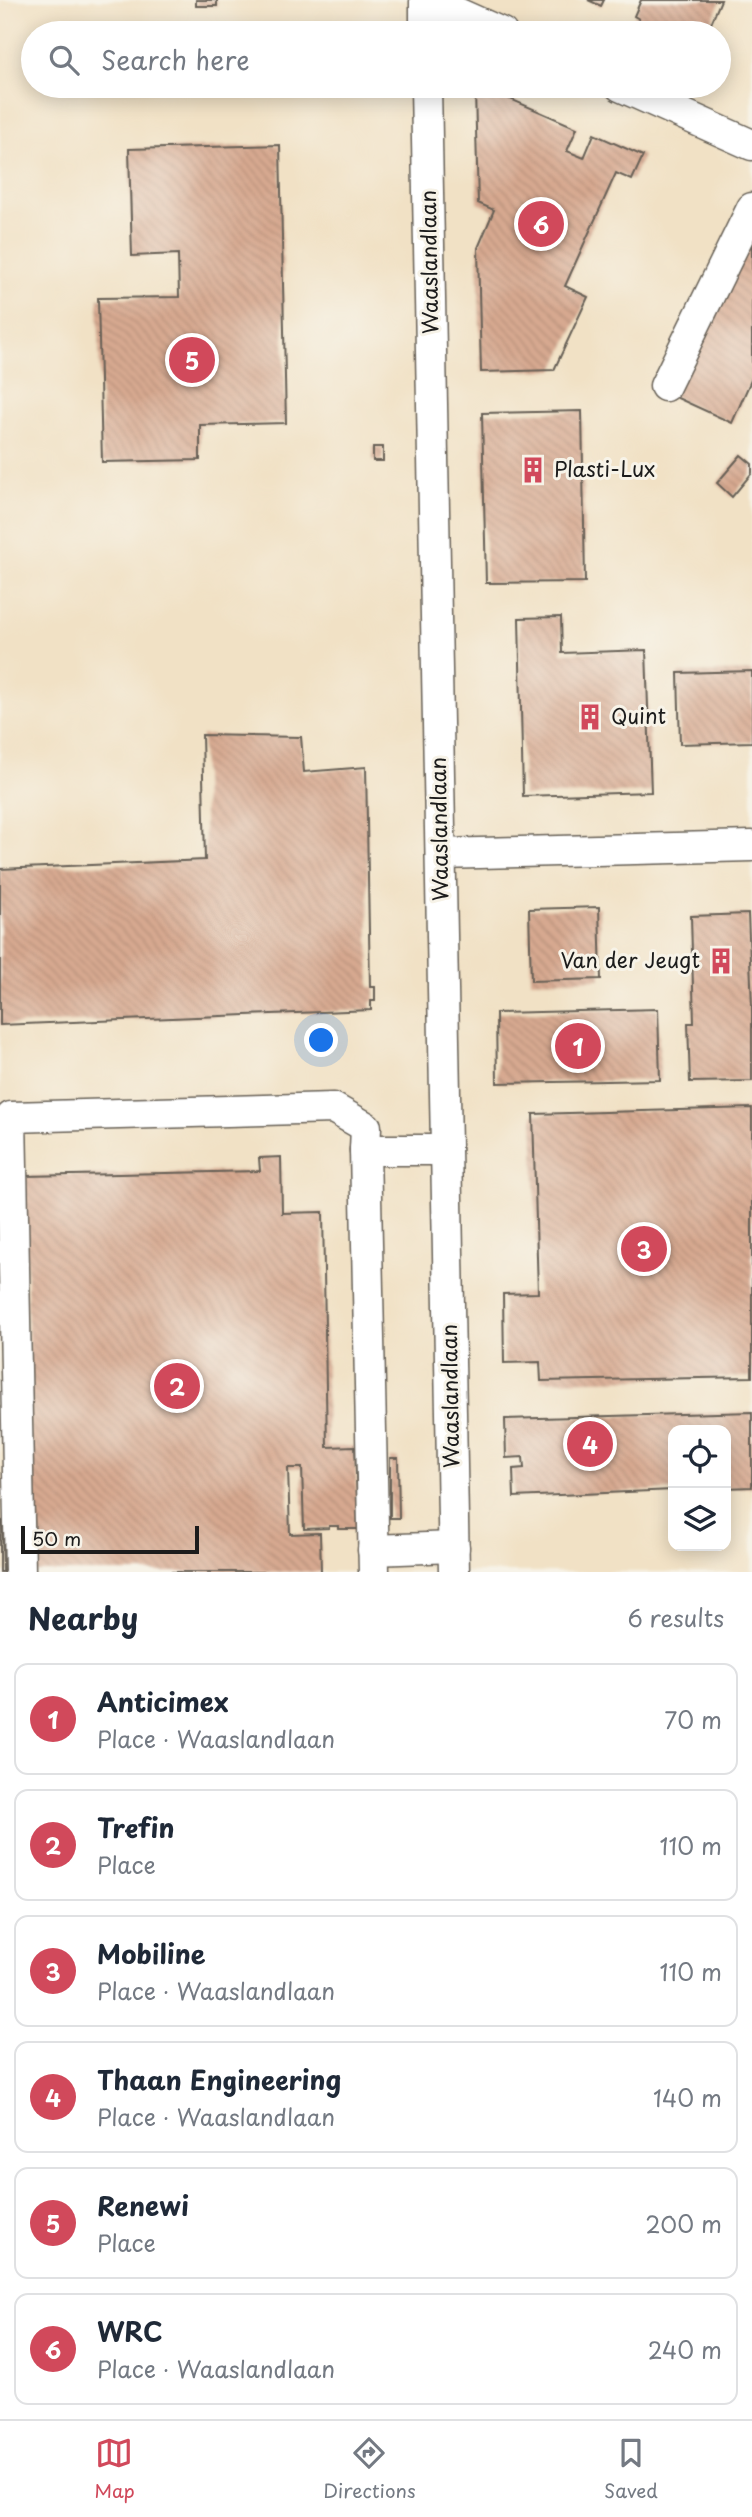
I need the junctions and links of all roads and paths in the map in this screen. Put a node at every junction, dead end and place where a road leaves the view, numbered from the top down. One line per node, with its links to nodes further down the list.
1 (426, 0): 2 (street); 3 (street)
2 (425, 21)
3 (474, 21)
4 (426, 98): 10 (street, Waaslandlaan)
5 (647, 98): 6 (street)
6 (752, 145)
7 (752, 208): 8 (street)
8 (665, 386)
9 (752, 845): 10 (street)
10 (440, 854): 12 (street, Waaslandlaan)
11 (365, 1150): 12 (street); 14 (street); 15 (street)
12 (446, 1150): 13 (street, Waaslandlaan)
13 (454, 1560): 14 (street)
14 (374, 1561)
15 (20, 1572)

